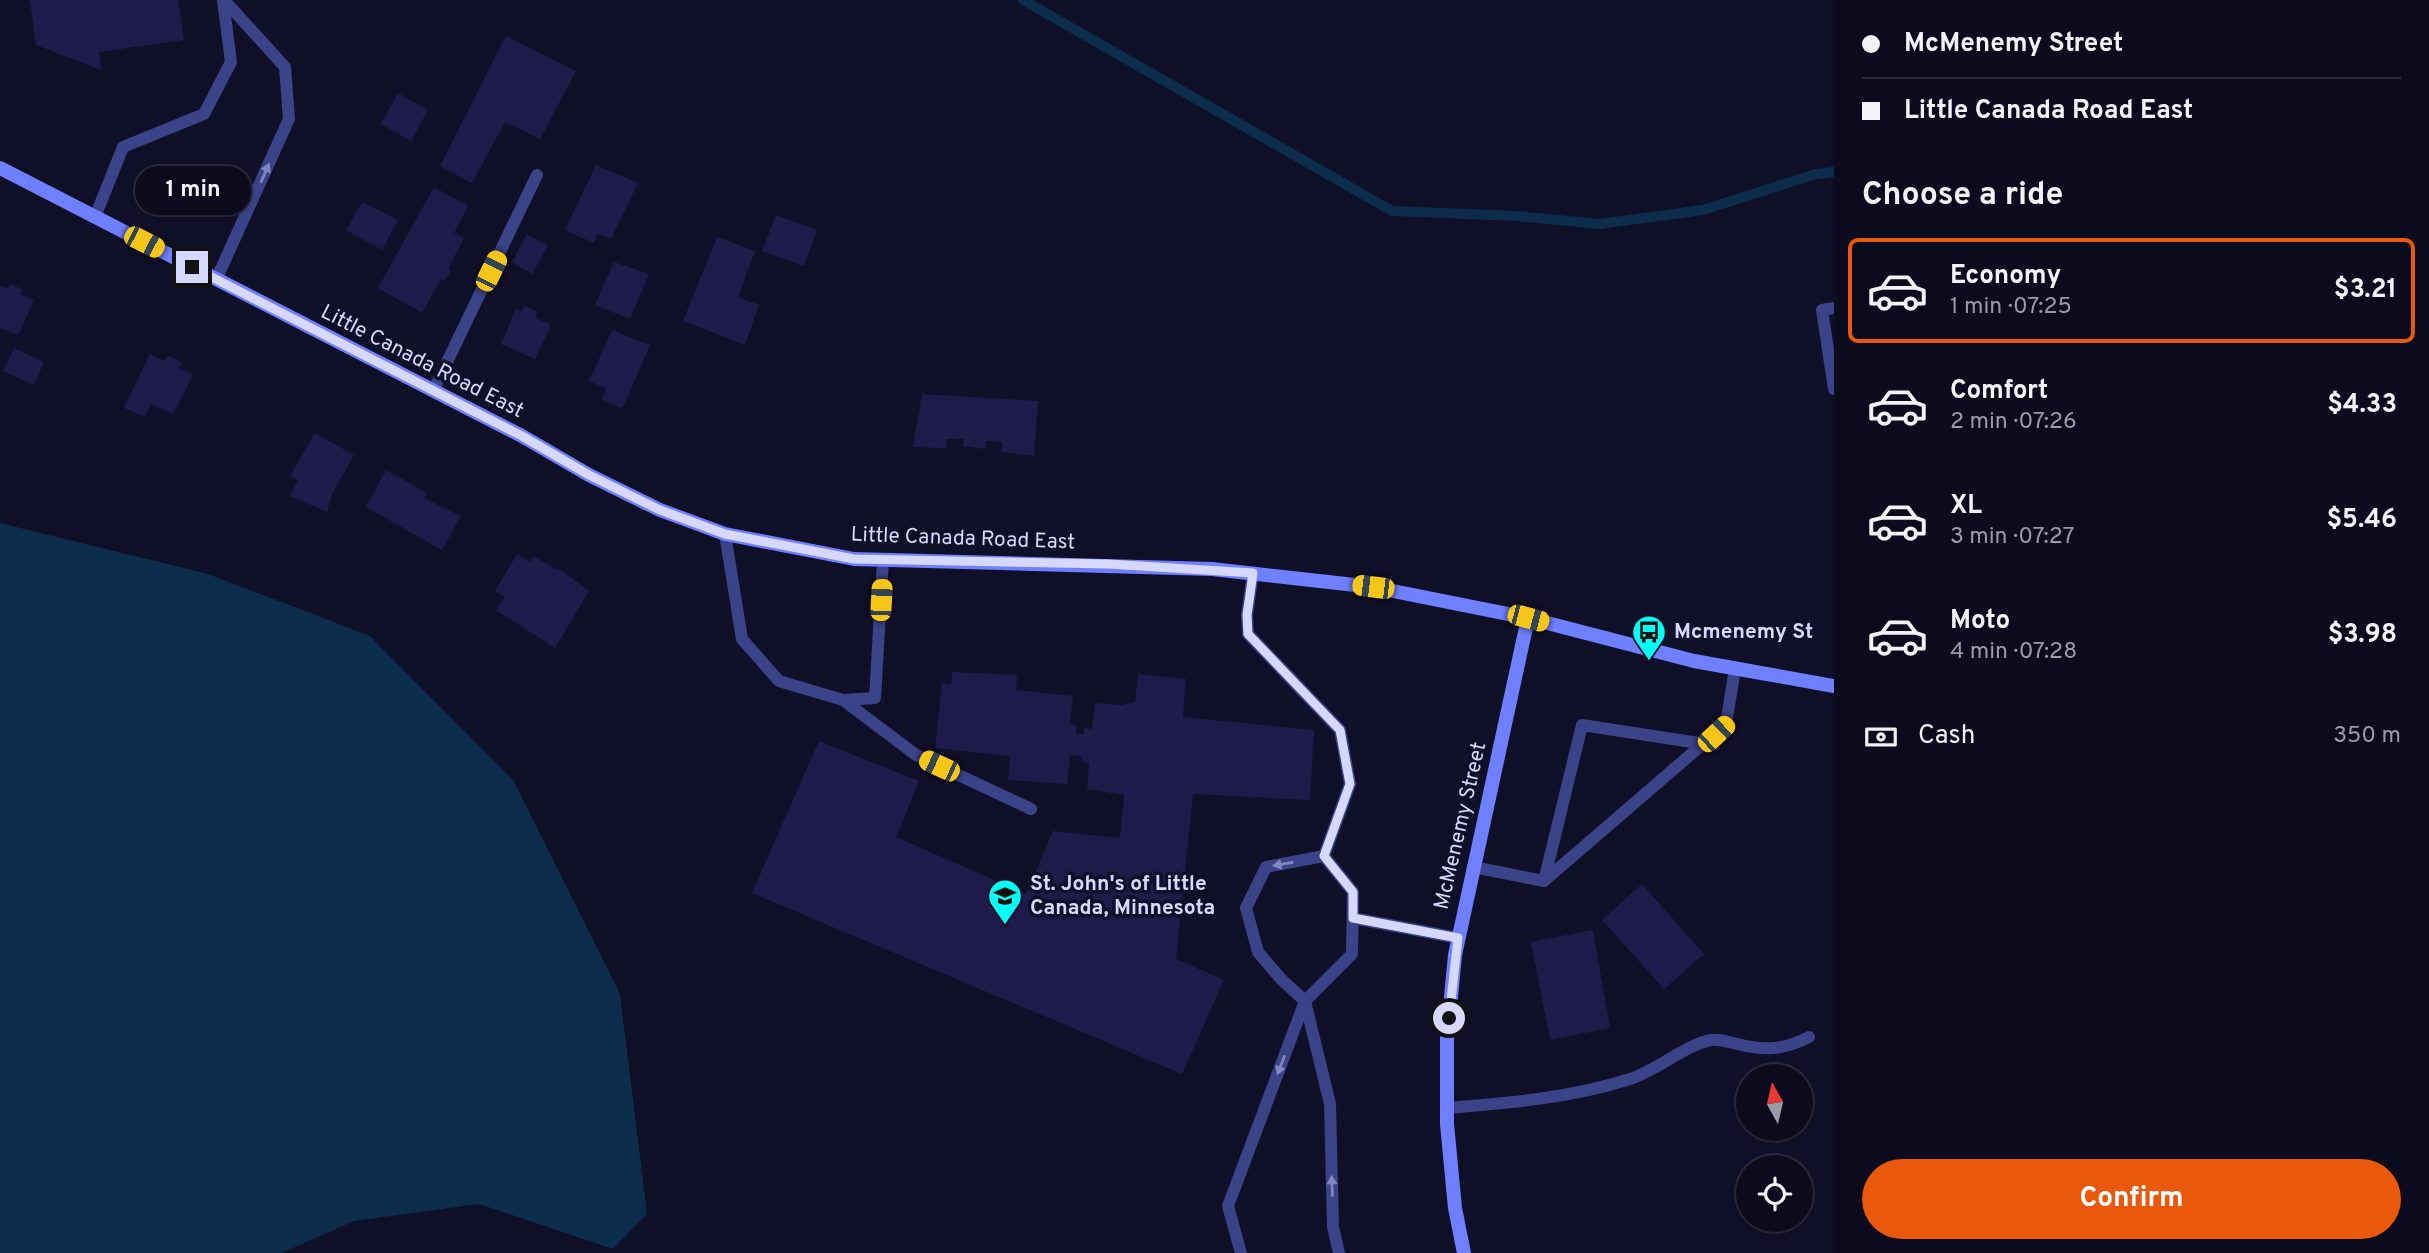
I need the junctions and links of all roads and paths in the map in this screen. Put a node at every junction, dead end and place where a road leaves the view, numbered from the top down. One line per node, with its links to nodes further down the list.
1 (224, 0): 4 (lane); 5 (lane, one-way to 1)
2 (0, 168): 4 (street, Little Canada Road East)
3 (537, 175): 8 (lane)
4 (95, 217): 5 (street, Little Canada Road East)
5 (216, 279): 8 (street, Little Canada Road East)
6 (1834, 308): 7 (lane)
7 (1834, 389)
8 (433, 391): 9 (street, Little Canada Road East)
9 (725, 534): 10 (street, Little Canada Road East); 15 (lane)
10 (883, 560): 11 (street, Little Canada Road East); 15 (lane)
11 (1253, 573): 12 (street, Little Canada Road East); 18 (lane)
12 (1528, 618): 13 (street, Little Canada Road East); 19 (street, McMenemy Street)
13 (1735, 669): 14 (street, Little Canada Road East); 16 (lane)
14 (1834, 686)
15 (843, 700): 17 (lane)
16 (1705, 744): 20 (lane); 20 (lane)
17 (1031, 809)
18 (1324, 856): 21 (lane); 23 (lane, one-way to 23)
19 (1473, 867): 20 (lane); 22 (street, McMenemy Street)
20 (1544, 881)
21 (1353, 918): 22 (lane); 23 (lane)
22 (1458, 938): 25 (street, McMenemy Street)
23 (1306, 1001): 26 (lane, one-way to 26); 27 (lane, one-way to 23)
24 (1809, 1037): 25 (lane)
25 (1446, 1108): 28 (street, McMenemy Street)
26 (1241, 1253)
27 (1339, 1253)
28 (1464, 1253)

